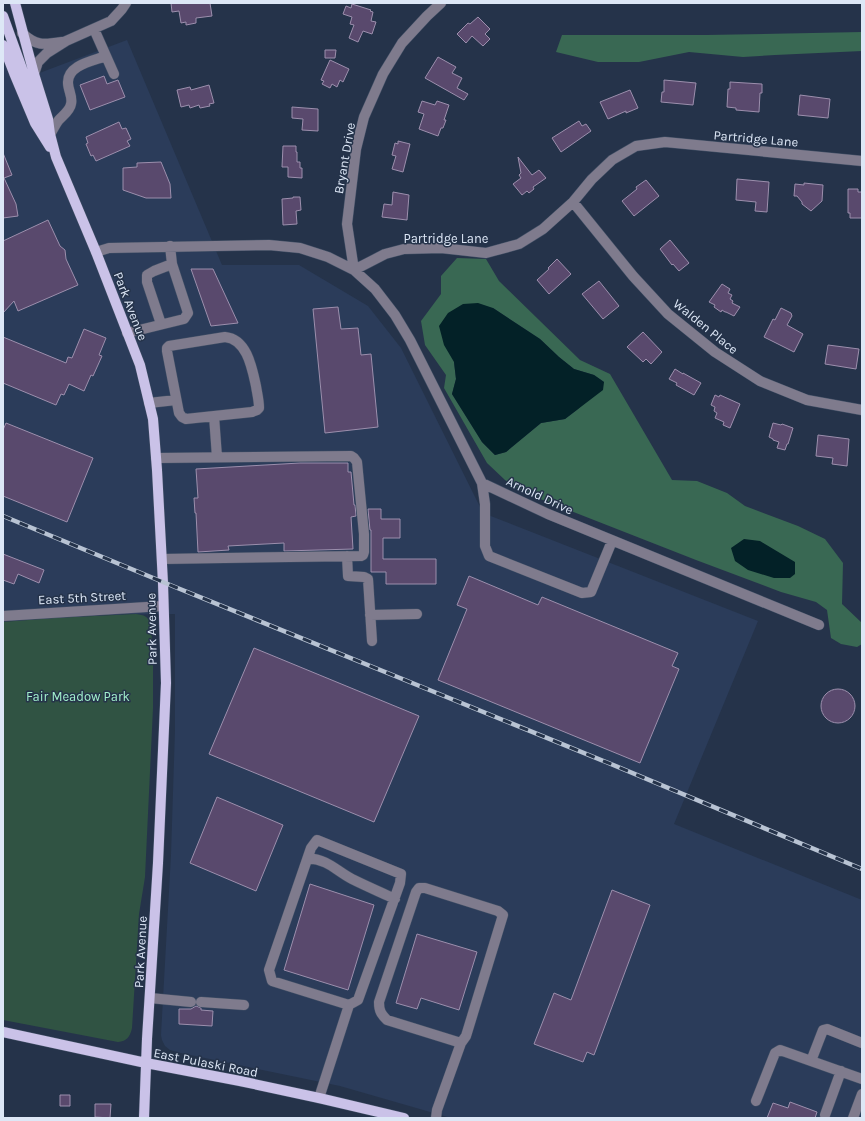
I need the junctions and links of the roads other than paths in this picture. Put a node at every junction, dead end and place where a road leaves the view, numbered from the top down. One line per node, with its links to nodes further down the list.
1 (15, 3): 6 (main road, Park Avenue)
2 (126, 3): 5 (street)
3 (441, 3): 21 (street, Bryant Drive)
4 (3, 16): 14 (main road)
5 (94, 29): 7 (street); 9 (street)
6 (22, 33): 7 (street); 12 (main road, Park Avenue)
7 (66, 41): 12 (street)
8 (3, 45): 11 (main road, Park Avenue)
9 (106, 56): 13 (street); 14 (street)
10 (3, 62): 11 (main road)
11 (14, 73): 15 (main road, Park Avenue)
12 (34, 74): 14 (main road, Park Avenue)
13 (114, 74)
14 (50, 134): 15 (main road, Park Avenue)
15 (56, 157): 19 (main road, Park Avenue)
16 (862, 161): 17 (street, Partridge Lane)
17 (573, 202): 21 (street, Partridge Lane); 26 (street, Walden Place)
18 (170, 246): 19 (street); 20 (street); 21 (street)
19 (96, 252): 23 (main road, Park Avenue)
20 (172, 264): 22 (street); 22 (street)
21 (354, 270): 30 (street)
22 (161, 324): 23 (street)
23 (127, 333): 25 (main road, Park Avenue)
24 (176, 400): 25 (street); 27 (street); 27 (street)
25 (149, 403): 29 (main road, Park Avenue)
26 (862, 410)
27 (214, 416): 28 (street)
28 (217, 456): 29 (street); 32 (street)
29 (156, 458): 33 (main road, Park Avenue)
30 (482, 483): 31 (street, Arnold Drive); 31 (street)
31 (612, 541): 38 (street, Arnold Drive)
32 (347, 556): 33 (street); 36 (street)
33 (162, 559): 34 (main road, Park Avenue)
34 (163, 606): 37 (street, East 5th Street); 42 (main road, Park Avenue)
35 (418, 614): 36 (street)
36 (370, 615): 39 (street)
37 (3, 616)
38 (819, 625)
39 (372, 641)
40 (308, 858): 41 (street); 41 (street); 43 (street)
41 (395, 899): 43 (street)
42 (150, 998): 44 (street); 49 (main road, Park Avenue)
43 (349, 1004): 53 (street)
44 (244, 1005)
45 (3, 1032): 49 (main road, East Pulaski Road)
46 (461, 1043): 46 (street); 58 (street)
47 (862, 1043): 48 (street)
48 (811, 1061): 50 (street); 54 (street)
49 (146, 1063): 53 (main road, East Pulaski Road); 56 (main road, Park Avenue)
50 (840, 1072): 51 (street); 55 (street)
51 (862, 1079)
52 (862, 1094): 59 (street)
53 (319, 1098): 57 (main road, East Pulaski Road)
54 (756, 1101)
55 (825, 1114)
56 (144, 1118)
57 (404, 1118)
58 (436, 1118)
59 (853, 1118)

